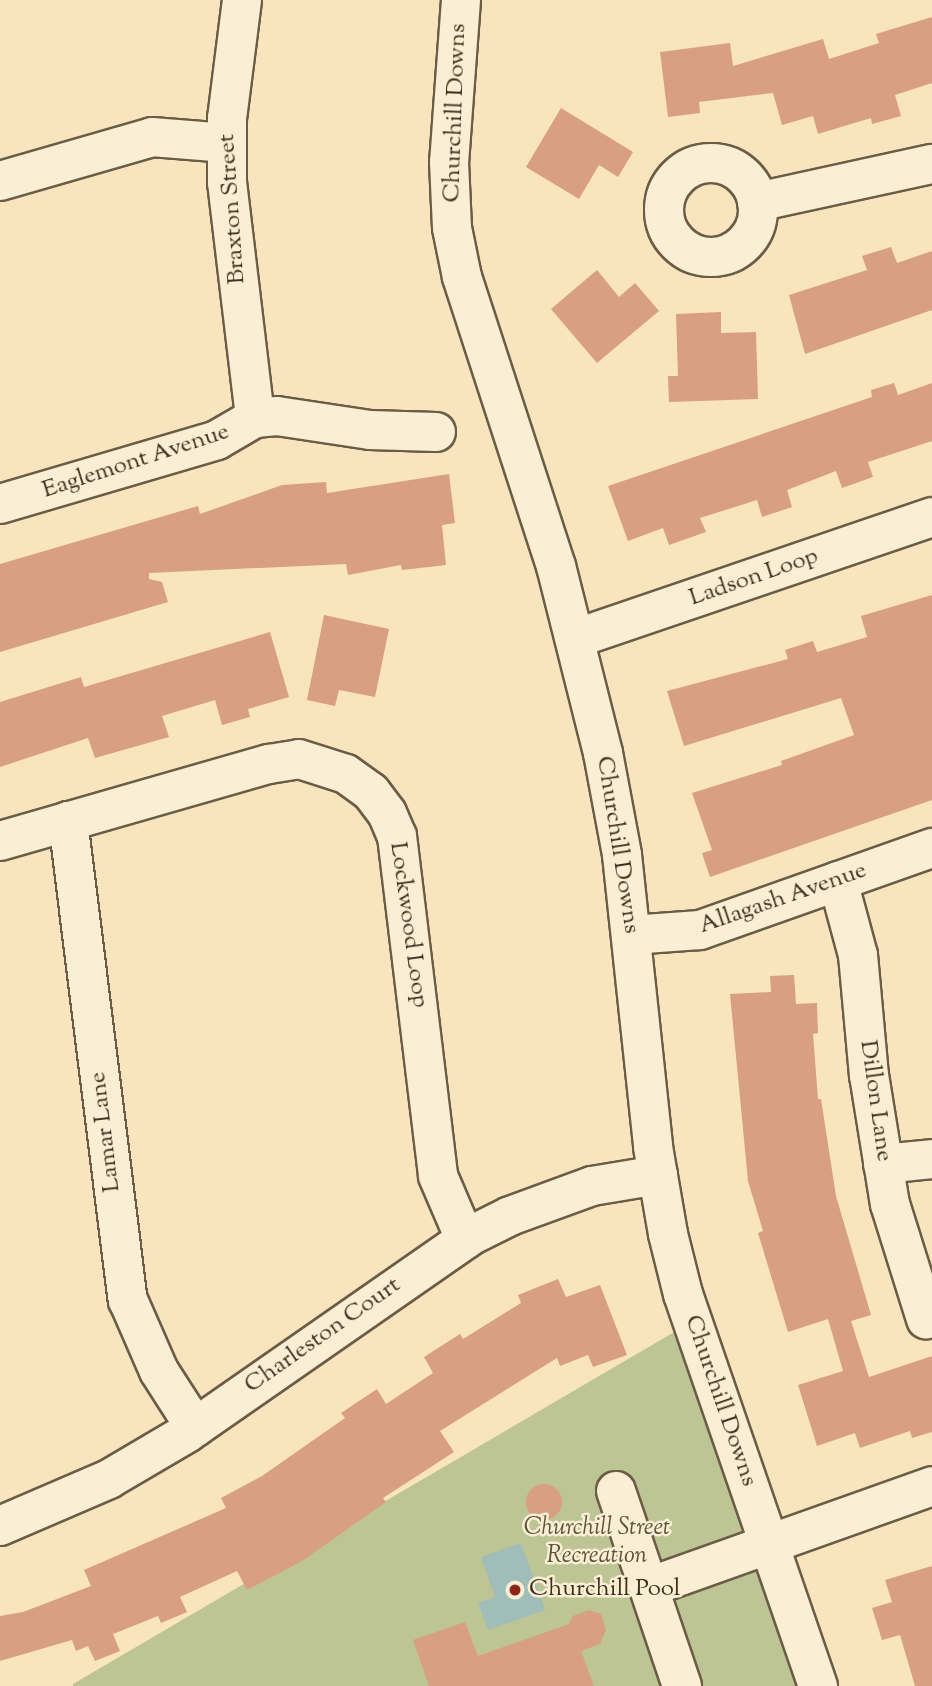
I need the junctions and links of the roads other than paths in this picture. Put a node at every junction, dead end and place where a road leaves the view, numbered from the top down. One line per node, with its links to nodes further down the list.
1 (242, 0): 3 (street, Braxton Street)
2 (461, 0): 11 (street, Churchill Downs)
3 (227, 143): 5 (street); 7 (street, Braxton Street)
4 (932, 164): 6 (street)
5 (0, 181)
6 (757, 202)
7 (255, 418): 8 (street, Eaglemont Avenue); 9 (street, Eaglemont Avenue)
8 (436, 432)
9 (0, 504)
10 (932, 517): 11 (street, Ladson Loop)
11 (577, 638): 16 (street, Churchill Downs)
12 (68, 821): 13 (street, Lockwood Loop); 20 (street, Lockwood Loop); 22 (street, Lamar Lane)
13 (0, 841)
14 (932, 848): 15 (street, Allagash Avenue)
15 (838, 881): 16 (street, Allagash Avenue); 18 (street, Dillon Lane)
16 (631, 935): 19 (street, Churchill Downs)
17 (932, 1159): 18 (street)
18 (883, 1164): 21 (street, Dillon Lane)
19 (658, 1175): 20 (street, Charleston Court); 26 (street, Churchill Downs)
20 (465, 1239): 22 (street, Charleston Court)
21 (926, 1319)
22 (195, 1427): 25 (street, Charleston Court)
23 (932, 1486): 26 (street)
24 (615, 1491): 27 (street)
25 (0, 1526)
26 (770, 1542): 27 (street); 29 (street, Churchill Downs)
27 (649, 1587): 28 (street)
28 (682, 1686)
29 (818, 1686)

